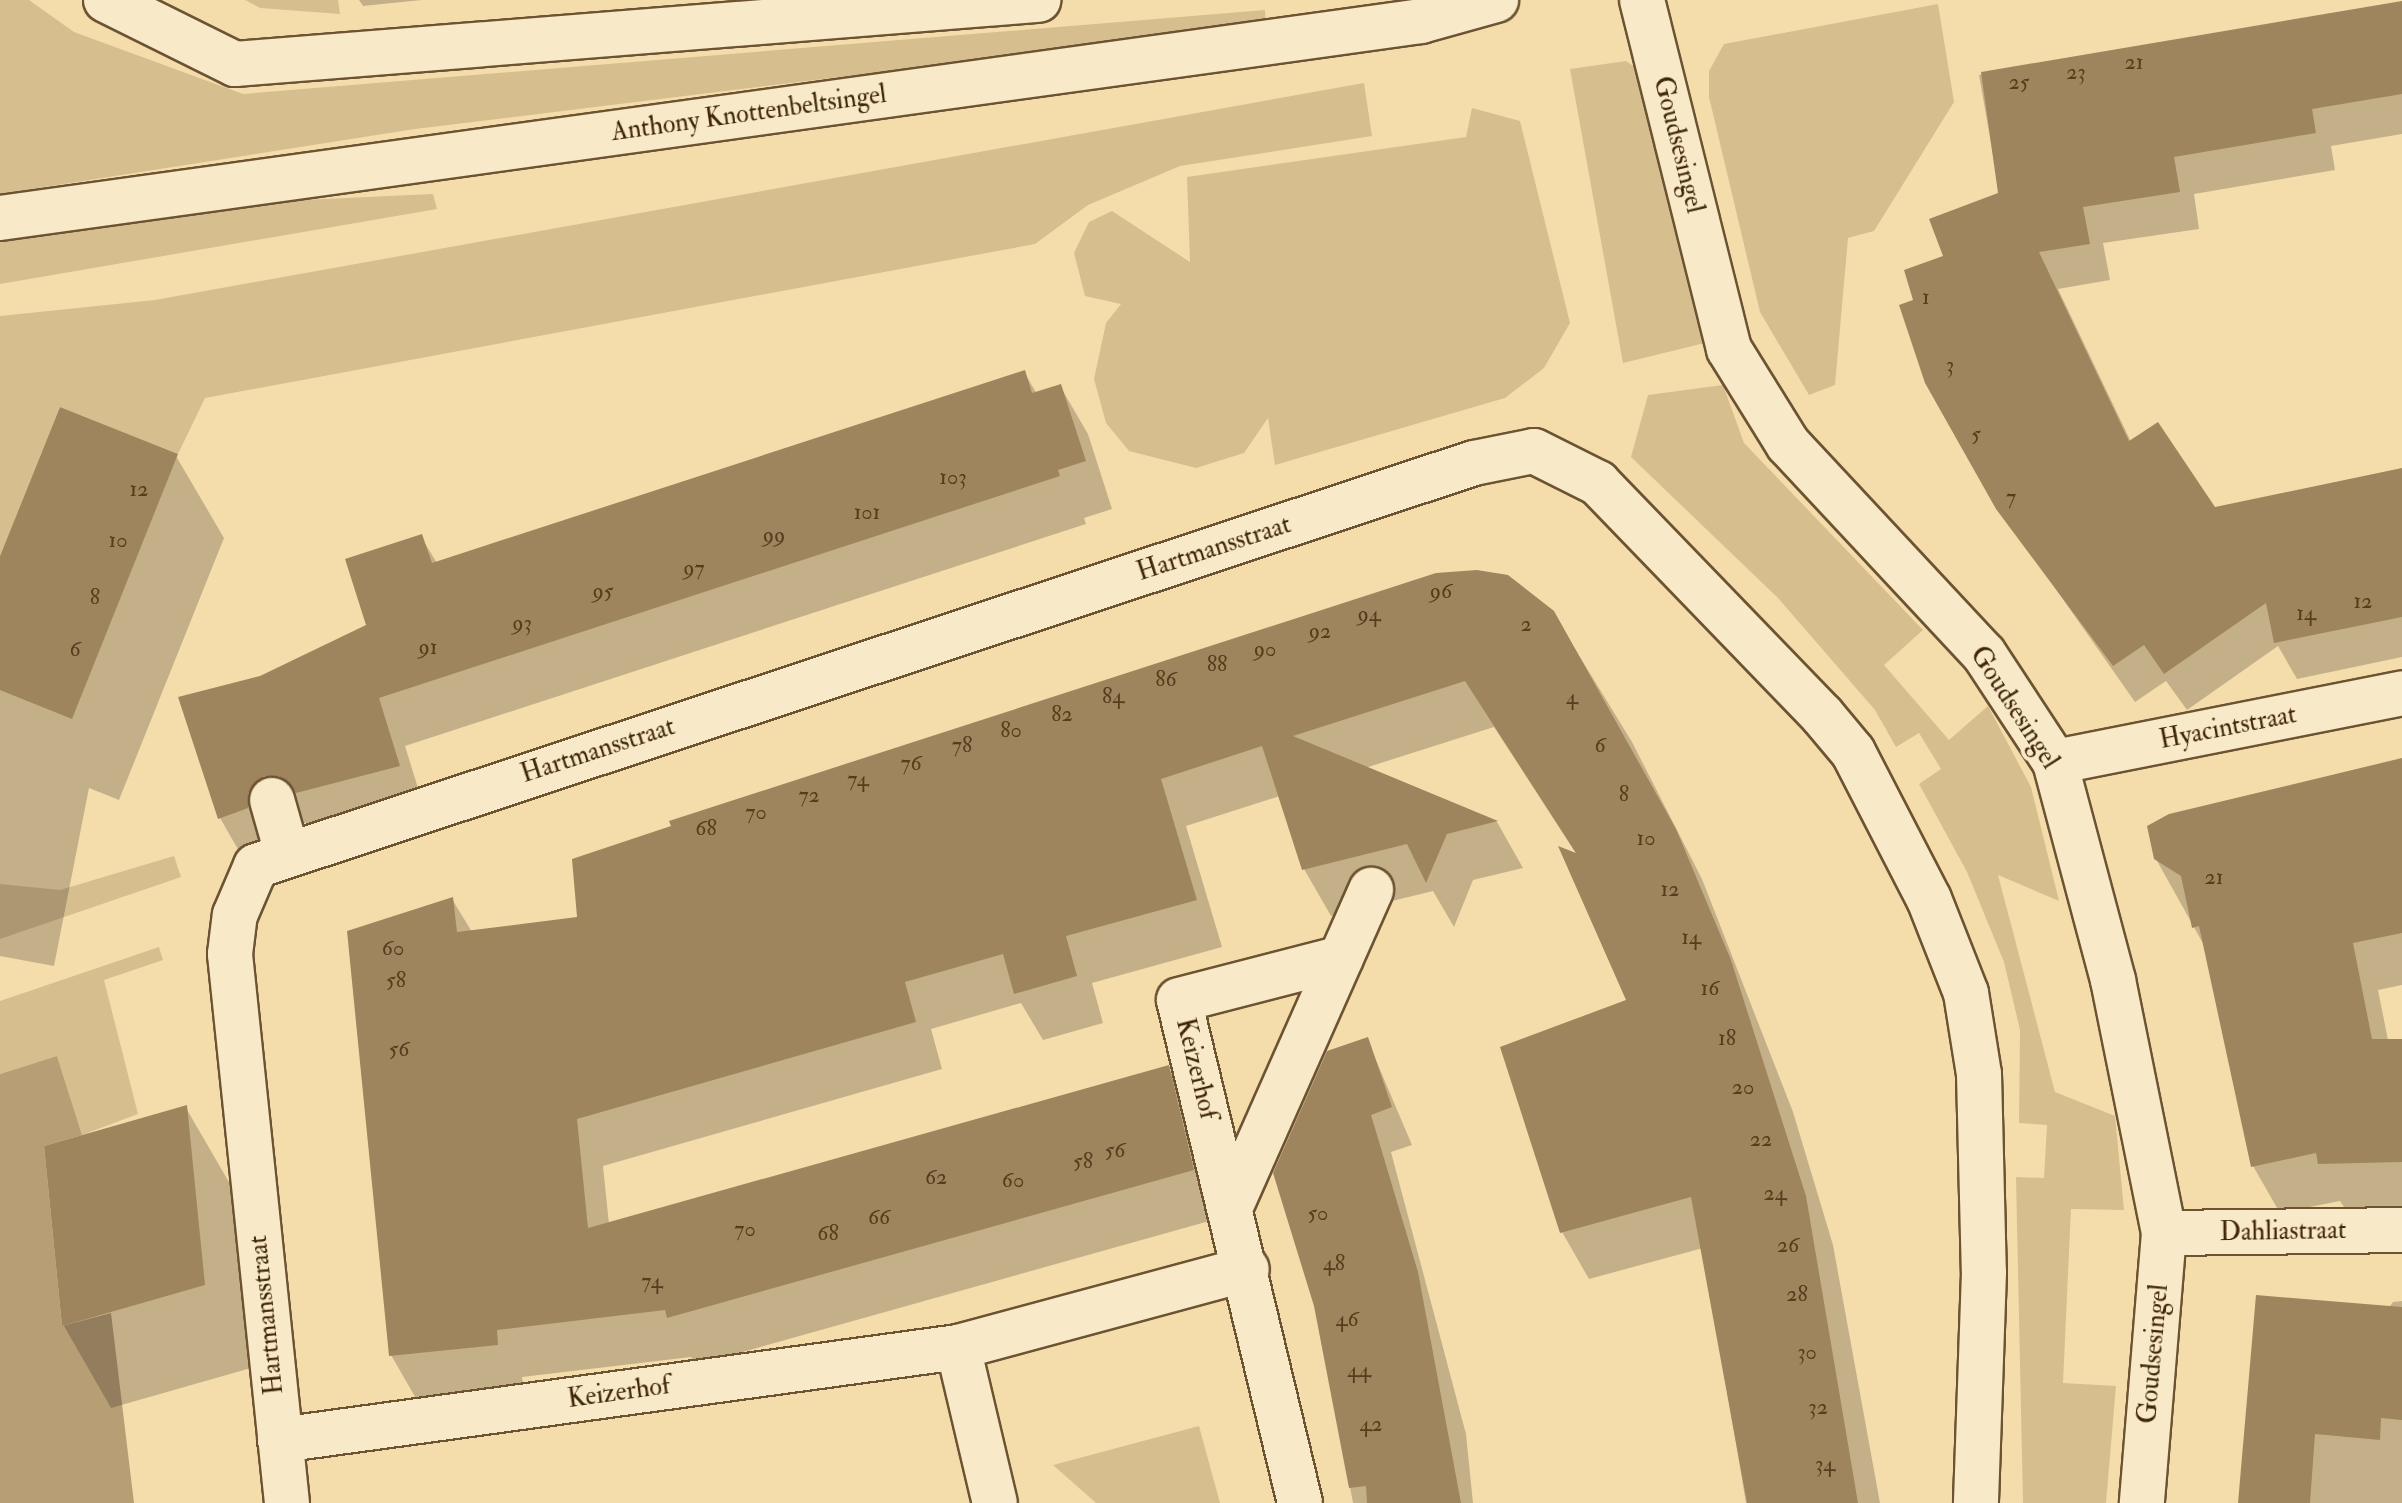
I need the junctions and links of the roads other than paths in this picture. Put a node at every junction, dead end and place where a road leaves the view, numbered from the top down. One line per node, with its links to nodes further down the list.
1 (106, 0): 2 (street)
2 (1038, 0)
3 (1496, 0): 5 (street, Anthony Knottenbeltsingel)
4 (1642, 0): 7 (street, Goudsesingel)
5 (0, 218)
6 (2402, 693): 7 (street, Hyacintstraat)
7 (2055, 762): 14 (street, Goudsesingel)
8 (272, 800): 9 (street)
9 (287, 853): 17 (street, Hartmansstraat); 21 (street, Hartmansstraat)
10 (1371, 890): 11 (street)
11 (1341, 958): 12 (street); 12 (street, Keizerhof)
12 (1231, 1206): 15 (street, Keizerhof)
13 (2402, 1230): 14 (street, Dahliastraat)
14 (2164, 1233): 22 (street, Goudsesingel)
15 (1247, 1269): 16 (street, Keizerhof); 20 (street, Keizerhof)
16 (958, 1347): 17 (street, Keizerhof); 19 (street)
17 (280, 1440): 18 (street, Hartmansstraat)
18 (287, 1503)
19 (995, 1503)
20 (1300, 1503)
21 (1976, 1503)
22 (2142, 1503)

